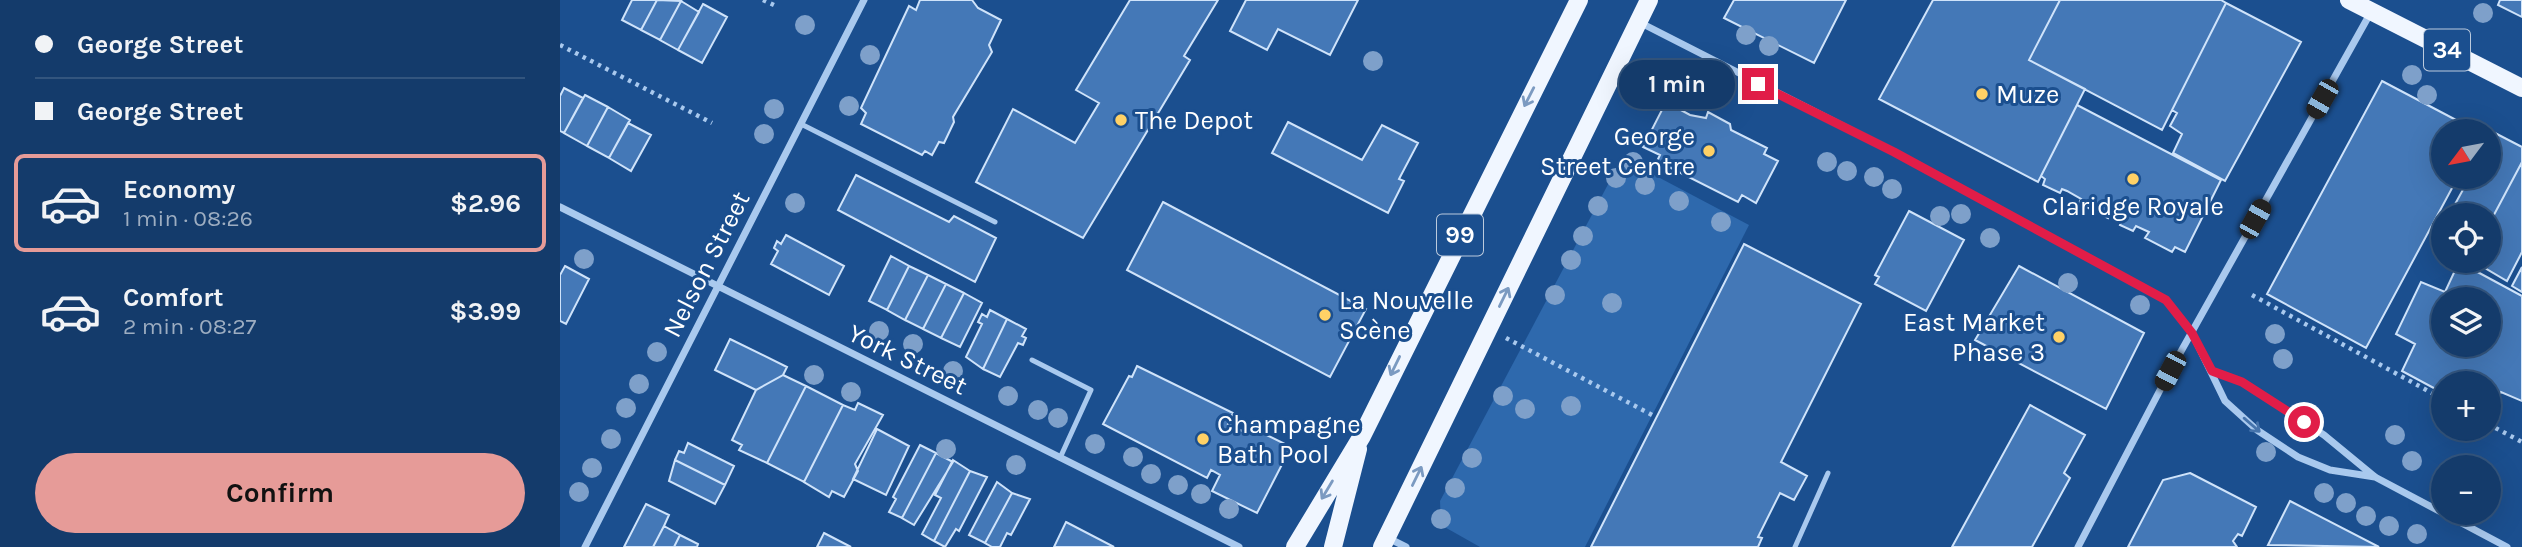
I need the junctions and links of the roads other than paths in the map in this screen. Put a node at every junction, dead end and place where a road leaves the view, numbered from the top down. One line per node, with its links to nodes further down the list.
1 (864, 0): 8 (street, Nelson Street)
2 (1579, 0): 15 (main road, 99, one-way to 15)
3 (1649, 0): 6 (main road, 99)
4 (2349, 0): 5 (main road, 34)
5 (2372, 12): 7 (main road, 34); 12 (street)
6 (1638, 21): 12 (street); 19 (main road, 99, one-way to 6)
7 (2522, 88)
8 (802, 124): 10 (lane); 11 (street, Nelson Street)
9 (560, 207): 11 (street, York Street)
10 (995, 222)
11 (719, 288): 16 (street, York Street); 20 (street, Nelson Street)
12 (2192, 333): 14 (street); 26 (street)
13 (1032, 360): 16 (lane)
14 (2212, 371): 18 (street); 18 (street, one-way to 18)
15 (1362, 436): 22 (main road, 99, one-way to 22); 23 (main road)
16 (1060, 458): 21 (street, York Street)
17 (1828, 473): 25 (lane)
18 (2375, 477): 27 (street)
19 (1384, 542): 24 (street)
20 (585, 547)
21 (1239, 547)
22 (1295, 547)
23 (1333, 547)
24 (1406, 547)
25 (1795, 547)
26 (2078, 547)
27 (2507, 547)

